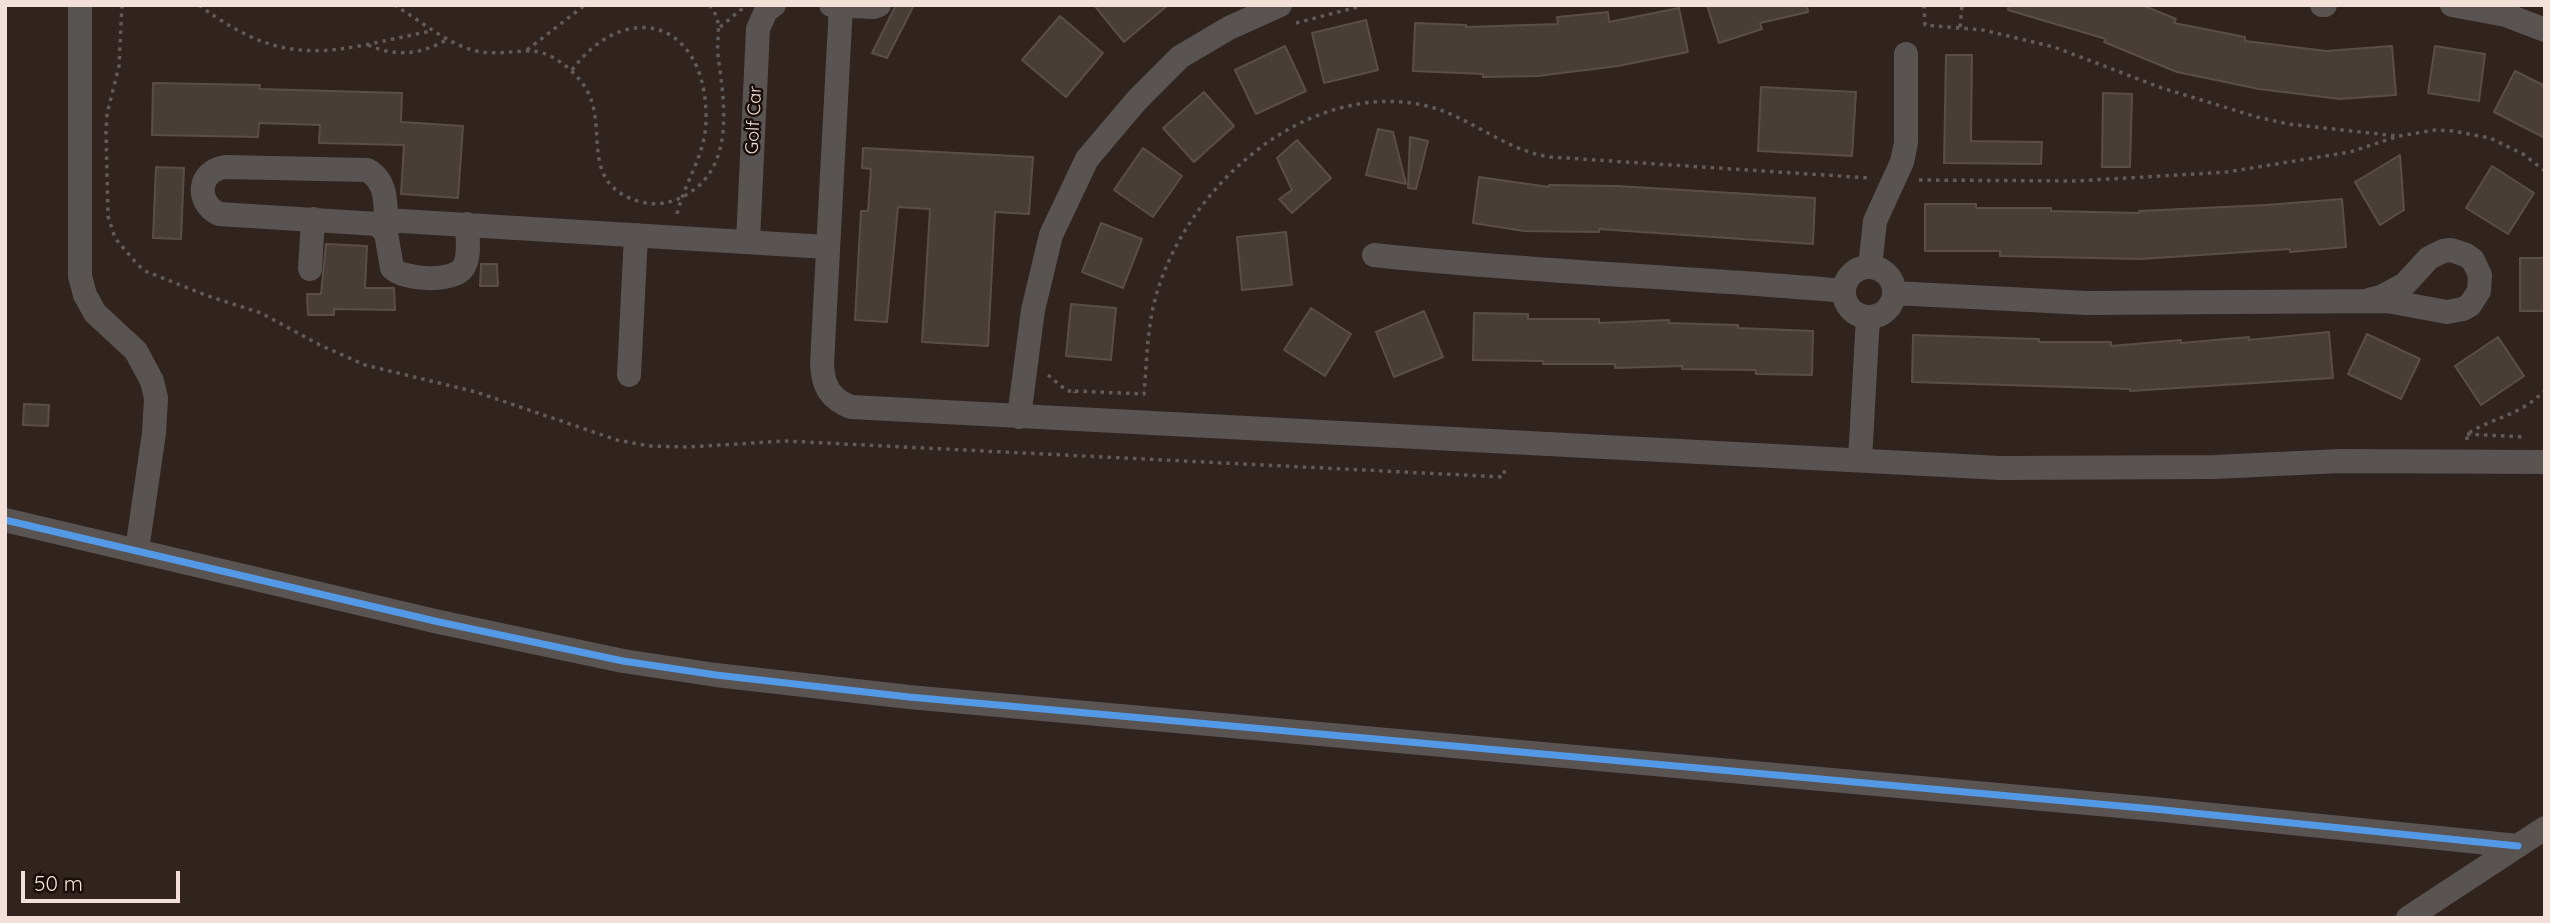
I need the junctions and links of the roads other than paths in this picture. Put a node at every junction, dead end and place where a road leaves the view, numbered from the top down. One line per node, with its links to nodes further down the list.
1 (80, 5): 28 (street)
2 (774, 5): 14 (street, Golf Car)
3 (831, 5): 6 (street)
4 (879, 5): 6 (street)
5 (2452, 5): 8 (street)
6 (841, 6): 15 (street)
7 (1284, 15): 24 (street)
8 (2545, 30)
9 (1906, 54): 17 (street)
10 (313, 219): 12 (street); 12 (street); 18 (street)
11 (467, 224): 12 (street); 12 (street); 13 (street)
12 (386, 227)
13 (636, 235): 14 (street); 23 (street)
14 (748, 241): 15 (street)
15 (827, 247): 24 (street)
16 (1374, 256): 19 (street)
17 (1870, 267): 19 (street); 20 (street)
18 (310, 269)
19 (1844, 291): 22 (street)
20 (1894, 293): 21 (street); 22 (street)
21 (2369, 300)
22 (1868, 317): 25 (street)
23 (629, 375)
24 (1019, 417): 25 (street)
25 (1860, 460): 26 (street)
26 (2545, 463)
27 (5, 520): 28 (street)
28 (136, 550): 30 (street)
29 (2545, 828): 30 (street)
30 (2518, 846): 31 (street)
31 (2408, 918)

